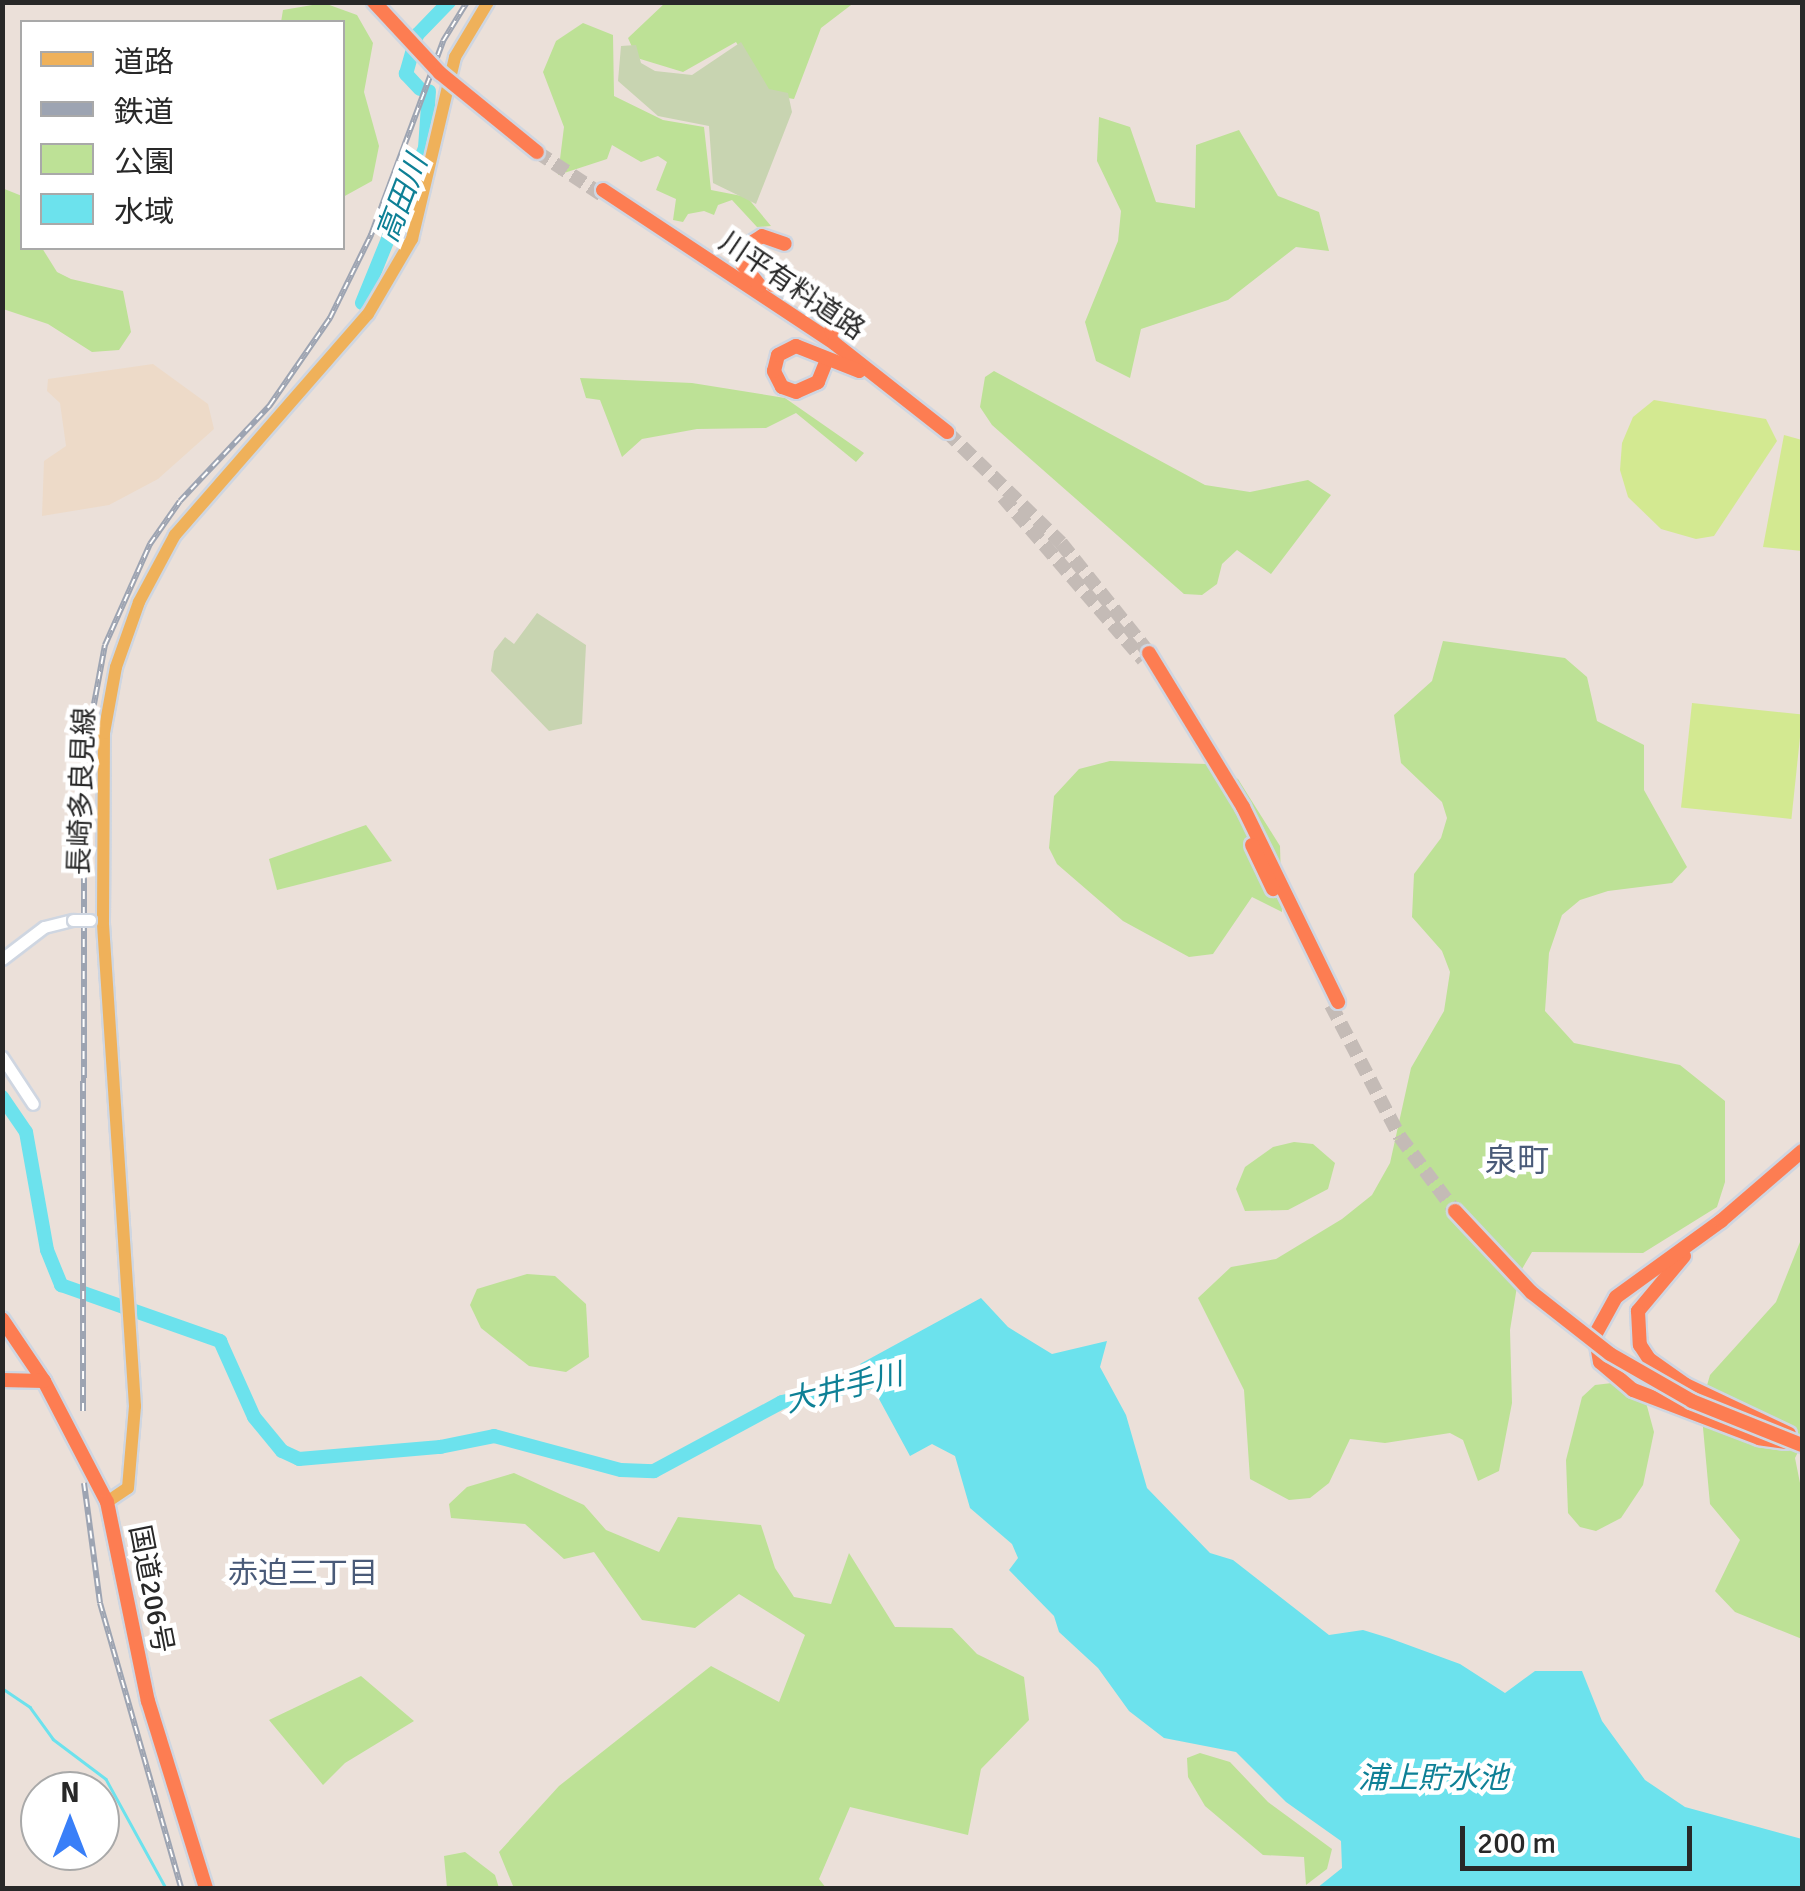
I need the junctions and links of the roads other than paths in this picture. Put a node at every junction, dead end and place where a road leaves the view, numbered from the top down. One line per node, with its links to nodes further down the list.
1 (374, 2): 2 (highway, bridge)
2 (382, 2)
3 (488, 2): 10 (main road, 長崎多良見線)
4 (785, 244): 6 (highway)
5 (773, 286): 6 (highway)
6 (833, 338): 8 (highway, 川平有料道路); 8 (highway, 川平有料道路)
7 (826, 362): 8 (highway)
8 (869, 376)
9 (1149, 658): 12 (highway)
10 (96, 921): 11 (main road, bridge); 23 (main road, 長崎多良見線)
11 (2, 959)
12 (1334, 1004)
13 (2, 1057): 14 (main road)
14 (33, 1104)
15 (1802, 1151): 17 (highway)
16 (1458, 1210): 22 (highway, bridge)
17 (1726, 1217): 22 (highway); 22 (highway)
18 (2, 1319): 19 (highway, 国道206号)
19 (19, 1345): 20 (highway); 21 (highway, 国道206号)
20 (3, 1377): 21 (highway)
21 (44, 1381): 23 (highway, 国道206号)
22 (1801, 1442)
23 (108, 1502): 24 (highway, 国道206号)
24 (206, 1888)

